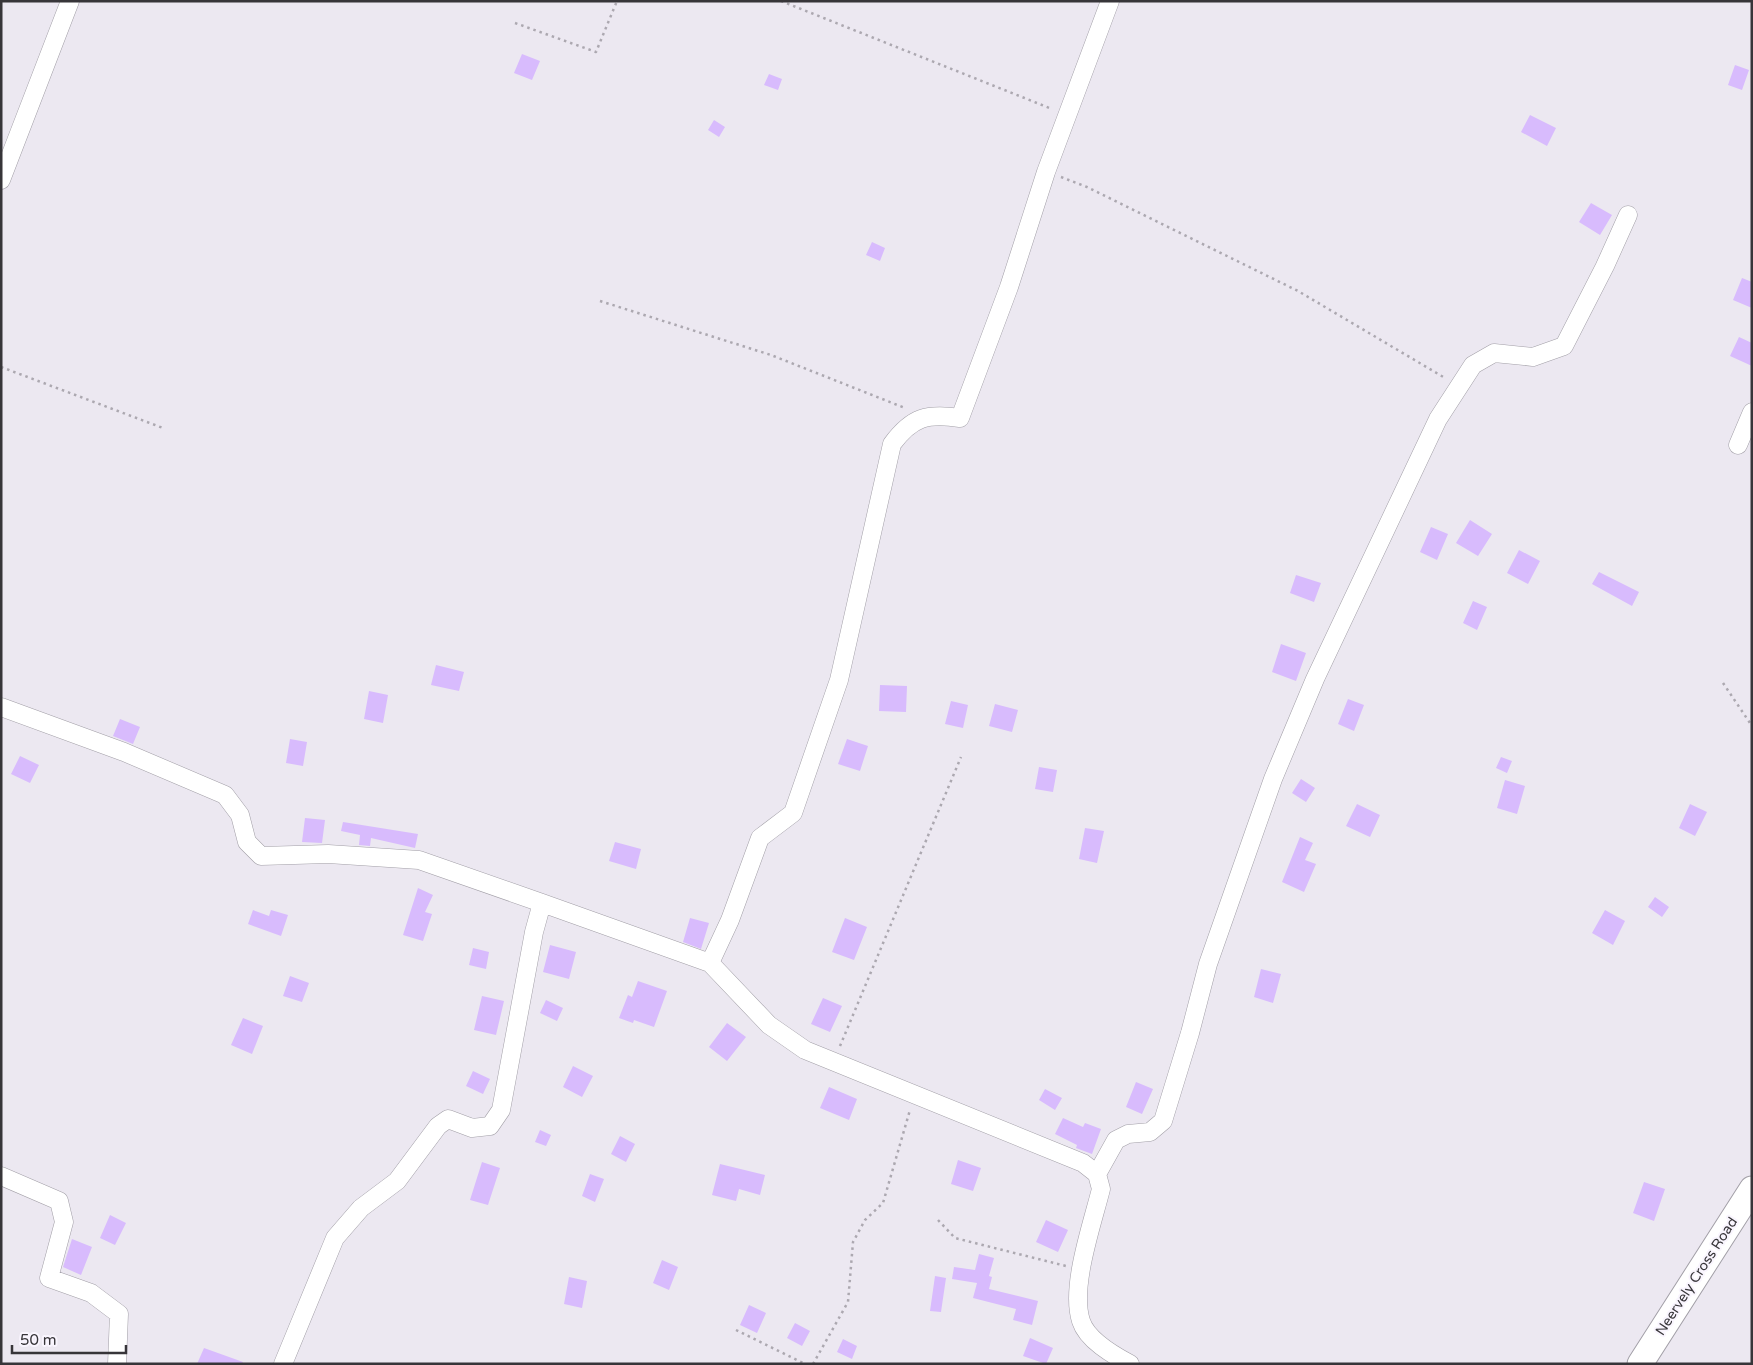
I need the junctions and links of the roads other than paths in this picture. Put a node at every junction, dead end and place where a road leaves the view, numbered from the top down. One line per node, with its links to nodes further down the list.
1 (70, 1): 3 (street)
2 (1110, 1): 9 (street)
3 (1, 180)
4 (1628, 215): 10 (street)
5 (1752, 412): 6 (street)
6 (1738, 445)
7 (1, 706): 8 (street)
8 (542, 903): 9 (street); 14 (street)
9 (710, 963): 10 (street)
10 (1097, 1174): 15 (street)
11 (1, 1176): 13 (street)
12 (1752, 1189): 16 (street, Neervely Cross Road)
13 (117, 1364)
14 (283, 1364)
15 (1130, 1364)
16 (1640, 1364)

